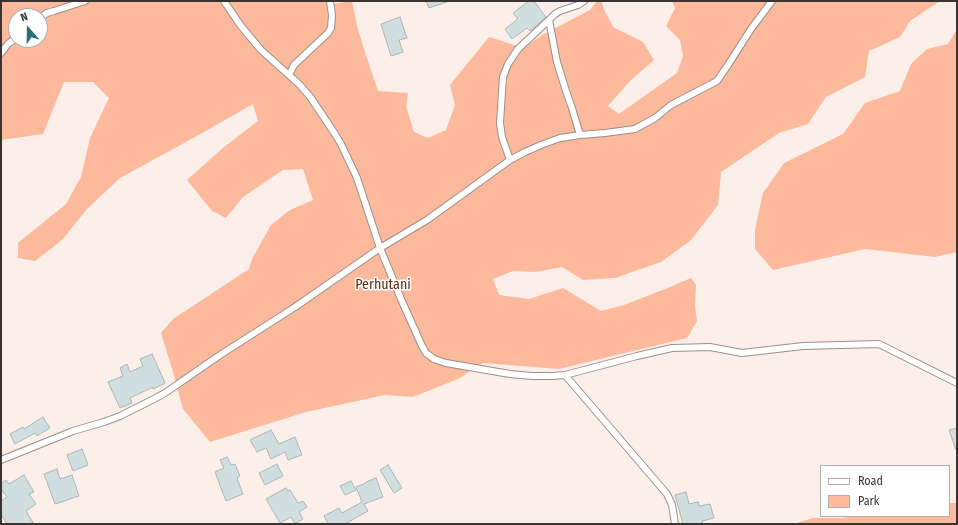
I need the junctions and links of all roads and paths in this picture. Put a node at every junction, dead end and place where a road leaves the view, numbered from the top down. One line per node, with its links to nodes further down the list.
1 (85, 1): 6 (street)
2 (224, 1): 10 (street)
3 (330, 1): 10 (street)
4 (584, 1): 7 (street)
5 (772, 1): 11 (street)
6 (48, 13)
7 (550, 20): 11 (street); 12 (street)
8 (8, 44): 9 (street)
9 (1, 53)
10 (289, 75): 13 (street)
11 (580, 135): 12 (street)
12 (510, 160): 13 (street)
13 (380, 248): 14 (street); 16 (street)
14 (565, 375): 15 (street); 17 (street)
15 (957, 383)
16 (1, 460)
17 (675, 524)

